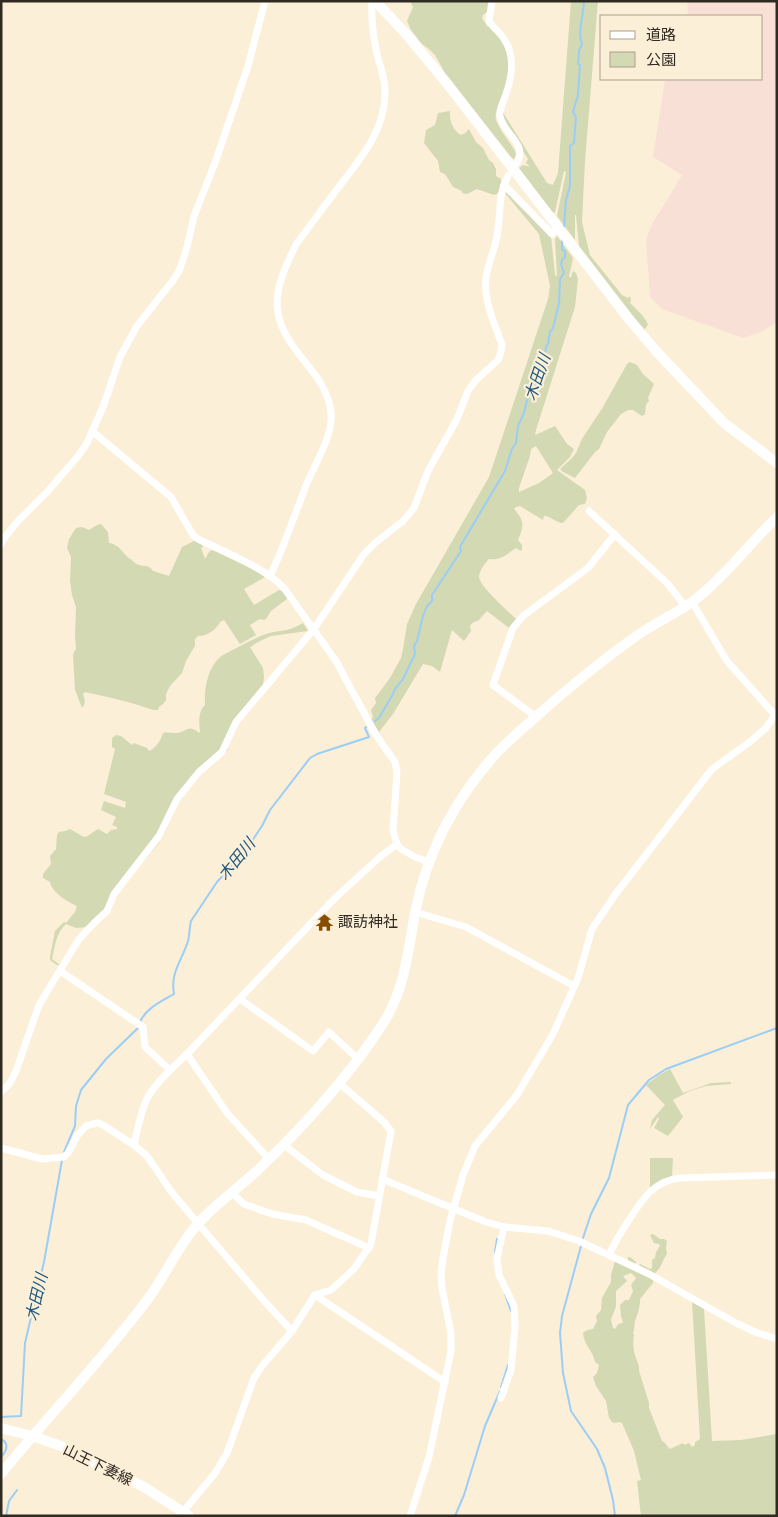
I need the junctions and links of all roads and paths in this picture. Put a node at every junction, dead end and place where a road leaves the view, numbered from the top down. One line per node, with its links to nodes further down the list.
1 (265, 1): 8 (street)
2 (373, 1): 7 (street); 14 (street)
3 (492, 1): 4 (street)
4 (517, 163)
5 (508, 176): 6 (street)
6 (504, 185): 7 (street); 16 (street)
7 (558, 228): 9 (street)
8 (92, 432): 13 (street); 14 (street)
9 (777, 463)
10 (589, 511): 12 (street)
11 (777, 517): 15 (street)
12 (615, 534): 15 (street); 18 (street)
13 (1, 544)
14 (270, 576): 16 (street)
15 (688, 604): 17 (street); 18 (street)
16 (314, 629): 19 (street); 22 (street)
17 (776, 714): 23 (street)
18 (536, 717): 20 (street)
19 (396, 844): 20 (street); 24 (street)
20 (430, 862): 21 (street)
21 (415, 912): 23 (street); 26 (street)
22 (60, 971): 27 (street); 29 (street)
23 (574, 986): 38 (street)
24 (240, 999): 25 (street); 26 (street)
25 (187, 1054): 27 (street); 33 (street)
26 (358, 1058): 28 (street)
27 (170, 1070): 30 (street)
28 (339, 1084): 31 (street); 35 (street)
29 (1, 1092)
30 (134, 1145): 32 (street); 39 (street)
31 (284, 1145): 33 (street); 37 (street)
32 (1, 1148)
33 (269, 1159): 36 (street)
34 (777, 1175): 42 (street)
35 (382, 1179): 37 (street); 38 (street)
36 (232, 1193): 39 (street); 41 (street)
37 (379, 1196): 41 (street)
38 (453, 1209): 40 (street); 46 (street)
39 (198, 1223): 44 (street); 49 (street)
40 (504, 1226): 42 (street); 47 (street)
41 (369, 1248): 43 (street)
42 (610, 1254): 45 (street)
43 (315, 1295): 44 (street); 46 (street)
44 (292, 1331): 51 (street)
45 (777, 1340)
46 (445, 1382): 52 (street)
47 (501, 1398)
48 (1, 1428): 49 (street, 山王下妻線)
49 (32, 1436): 50 (street); 51 (street, 山王下妻線)
50 (1, 1474)
51 (186, 1514)
52 (410, 1516)

